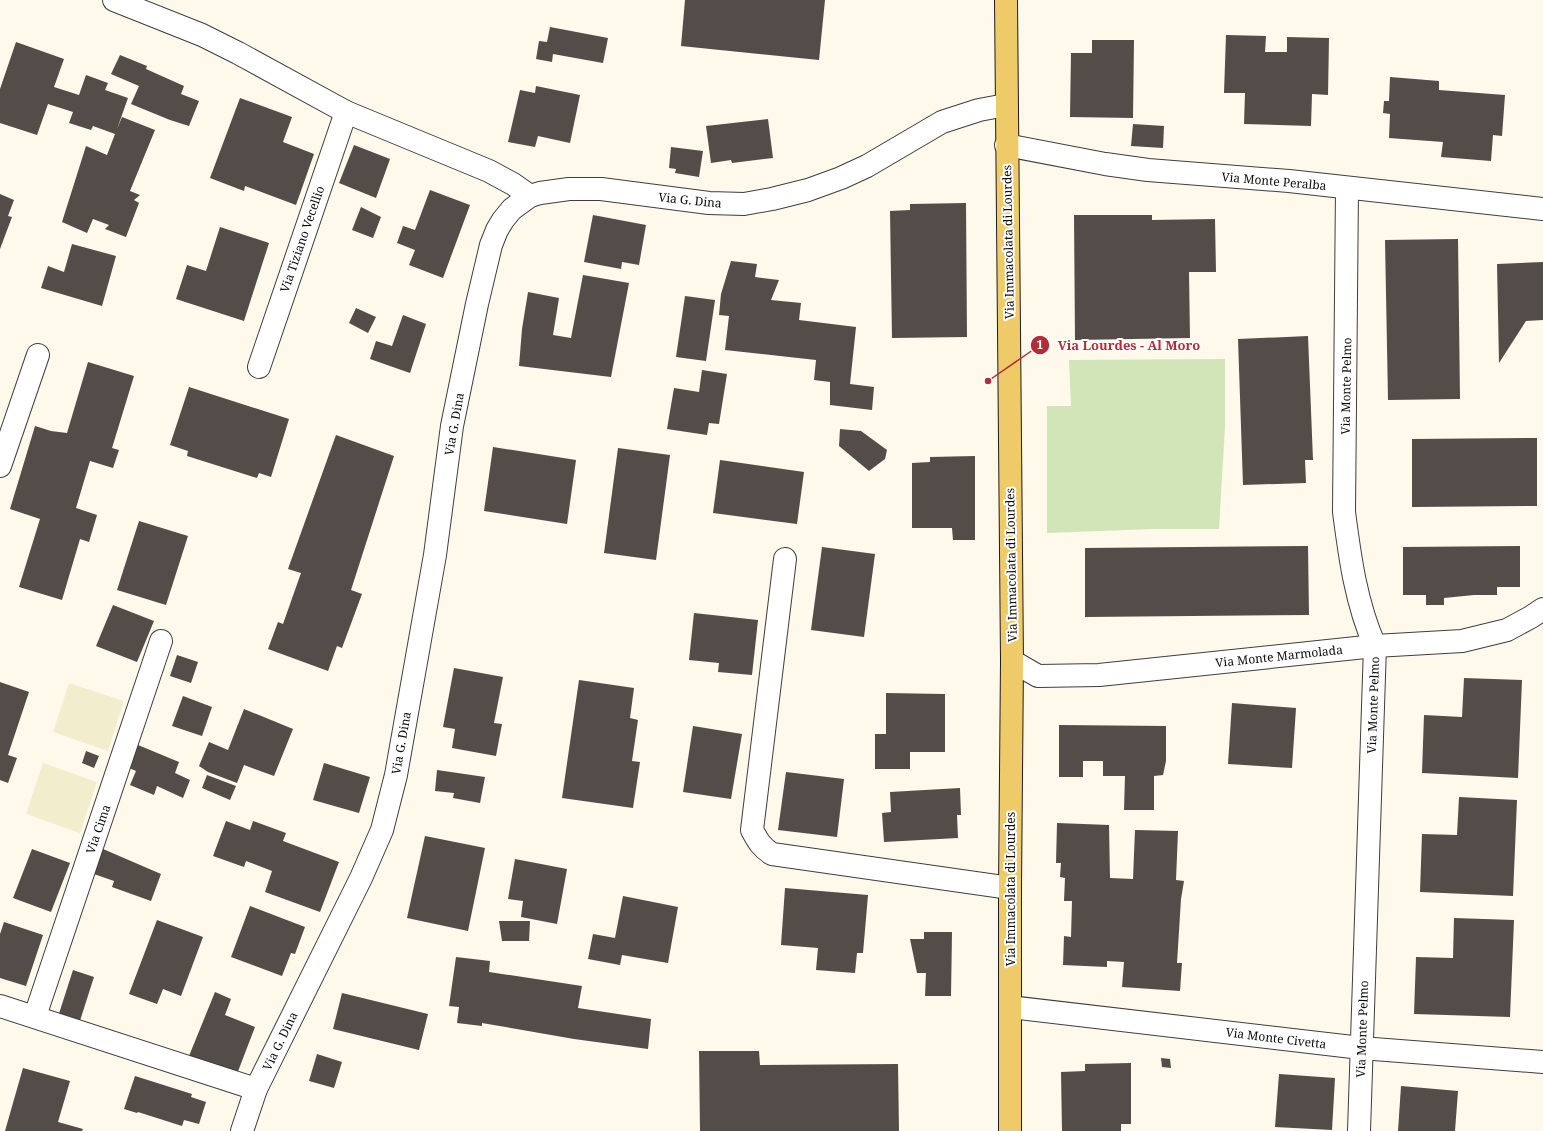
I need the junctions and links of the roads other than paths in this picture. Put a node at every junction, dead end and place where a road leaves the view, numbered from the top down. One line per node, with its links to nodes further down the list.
1 (114, 0): 4 (street)
2 (1006, 0): 3 (main road, Via Immacolata di Lourdes)
3 (1006, 106): 5 (main road, Via Immacolata di Lourdes); 7 (street, Via G. Dina)
4 (346, 112): 7 (street); 10 (street, Via Tiziano Vecellio)
5 (1006, 145): 6 (street, Via Monte Peralba); 16 (main road, Via Immacolata di Lourdes)
6 (1347, 188): 8 (street, Via Monte Peralba); 15 (street, Via Monte Pelmo)
7 (530, 196): 23 (street, Via G. Dina)
8 (1543, 209)
9 (38, 355): 11 (street)
10 (259, 367)
11 (0, 466)
12 (785, 559): 17 (street)
13 (1543, 609): 15 (street, Via Monte Marmolada)
14 (161, 641): 20 (street, Via Cima)
15 (1375, 646): 16 (street, Via Monte Marmolada); 21 (street, Via Monte Pelmo)
16 (1012, 660): 17 (main road, Via Immacolata di Lourdes)
17 (1010, 888): 19 (main road, Via Immacolata di Lourdes)
18 (0, 1006): 20 (street)
19 (1010, 1007): 21 (street, Via Monte Civetta); 25 (main road, Via Immacolata di Lourdes)
20 (34, 1016): 23 (street)
21 (1361, 1048): 22 (street, Via Monte Civetta); 26 (street, Via Monte Pelmo)
22 (1543, 1062)
23 (256, 1088): 24 (street, Via G. Dina)
24 (242, 1131)
25 (1010, 1131)
26 (1359, 1131)

